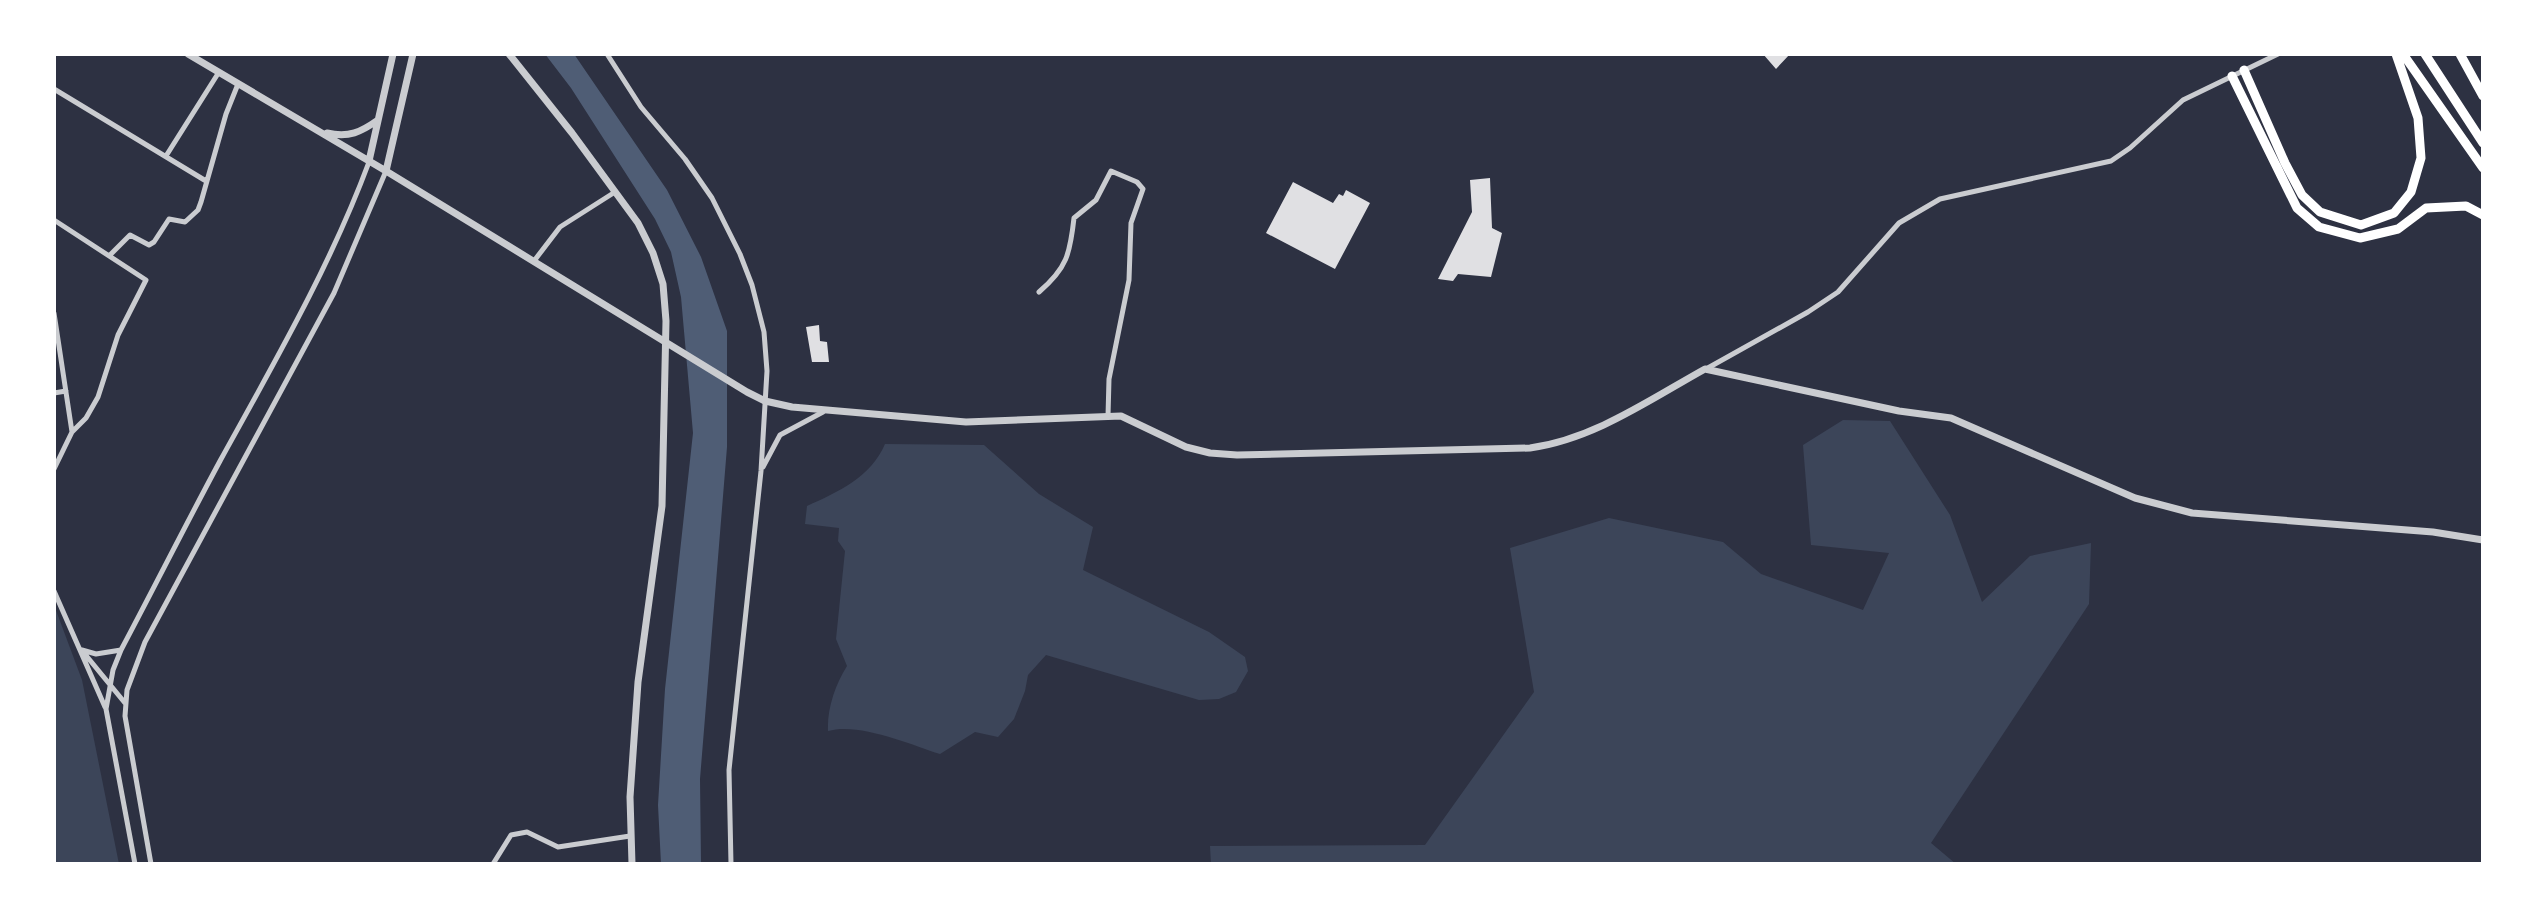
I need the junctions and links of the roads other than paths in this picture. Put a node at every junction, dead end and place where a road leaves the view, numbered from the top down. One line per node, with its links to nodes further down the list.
1 (188, 54): 12 (street)
2 (393, 54): 17 (street)
3 (413, 54): 23 (street)
4 (509, 54): 25 (street)
5 (607, 54): 36 (street)
6 (2278, 54): 11 (street)
7 (2396, 54): 11 (highway)
8 (2403, 54): 22 (highway)
9 (2425, 54): 19 (highway)
10 (2460, 54): 16 (highway)
11 (2244, 70): 13 (street)
12 (219, 72): 14 (street); 20 (street)
13 (2232, 76): 26 (highway); 33 (street)
14 (238, 84): 18 (street); 24 (street)
15 (54, 89): 20 (street)
16 (2483, 96)
17 (379, 119): 18 (street); 21 (street)
18 (318, 131): 21 (street)
19 (2483, 143)
20 (166, 156): 24 (street)
21 (369, 161): 23 (street); 45 (street)
22 (2483, 168)
23 (386, 171): 29 (street); 47 (street)
24 (206, 181): 28 (street)
25 (615, 191): 29 (street); 32 (street)
26 (2483, 215)
27 (54, 220): 28 (street)
28 (110, 255): 39 (street)
29 (534, 261): 32 (street)
30 (1039, 292): 38 (street)
31 (54, 313): 34 (street)
32 (665, 341): 36 (street); 49 (street)
33 (1705, 369): 38 (street); 42 (street)
34 (66, 391): 35 (street); 39 (street)
35 (54, 393)
36 (765, 401): 37 (street); 41 (street)
37 (823, 412): 38 (street); 41 (street)
38 (1108, 416)
39 (72, 432): 40 (street)
40 (54, 469)
41 (761, 471): 54 (street)
42 (2483, 540)
43 (54, 591): 44 (street)
44 (81, 650): 45 (street); 46 (street); 48 (street)
45 (121, 650): 46 (street)
46 (110, 683): 47 (street); 48 (street)
47 (125, 703): 51 (street)
48 (106, 709): 50 (street)
49 (630, 836): 52 (street); 53 (street)
50 (135, 864)
51 (151, 864)
52 (493, 864)
53 (632, 864)
54 (731, 864)

